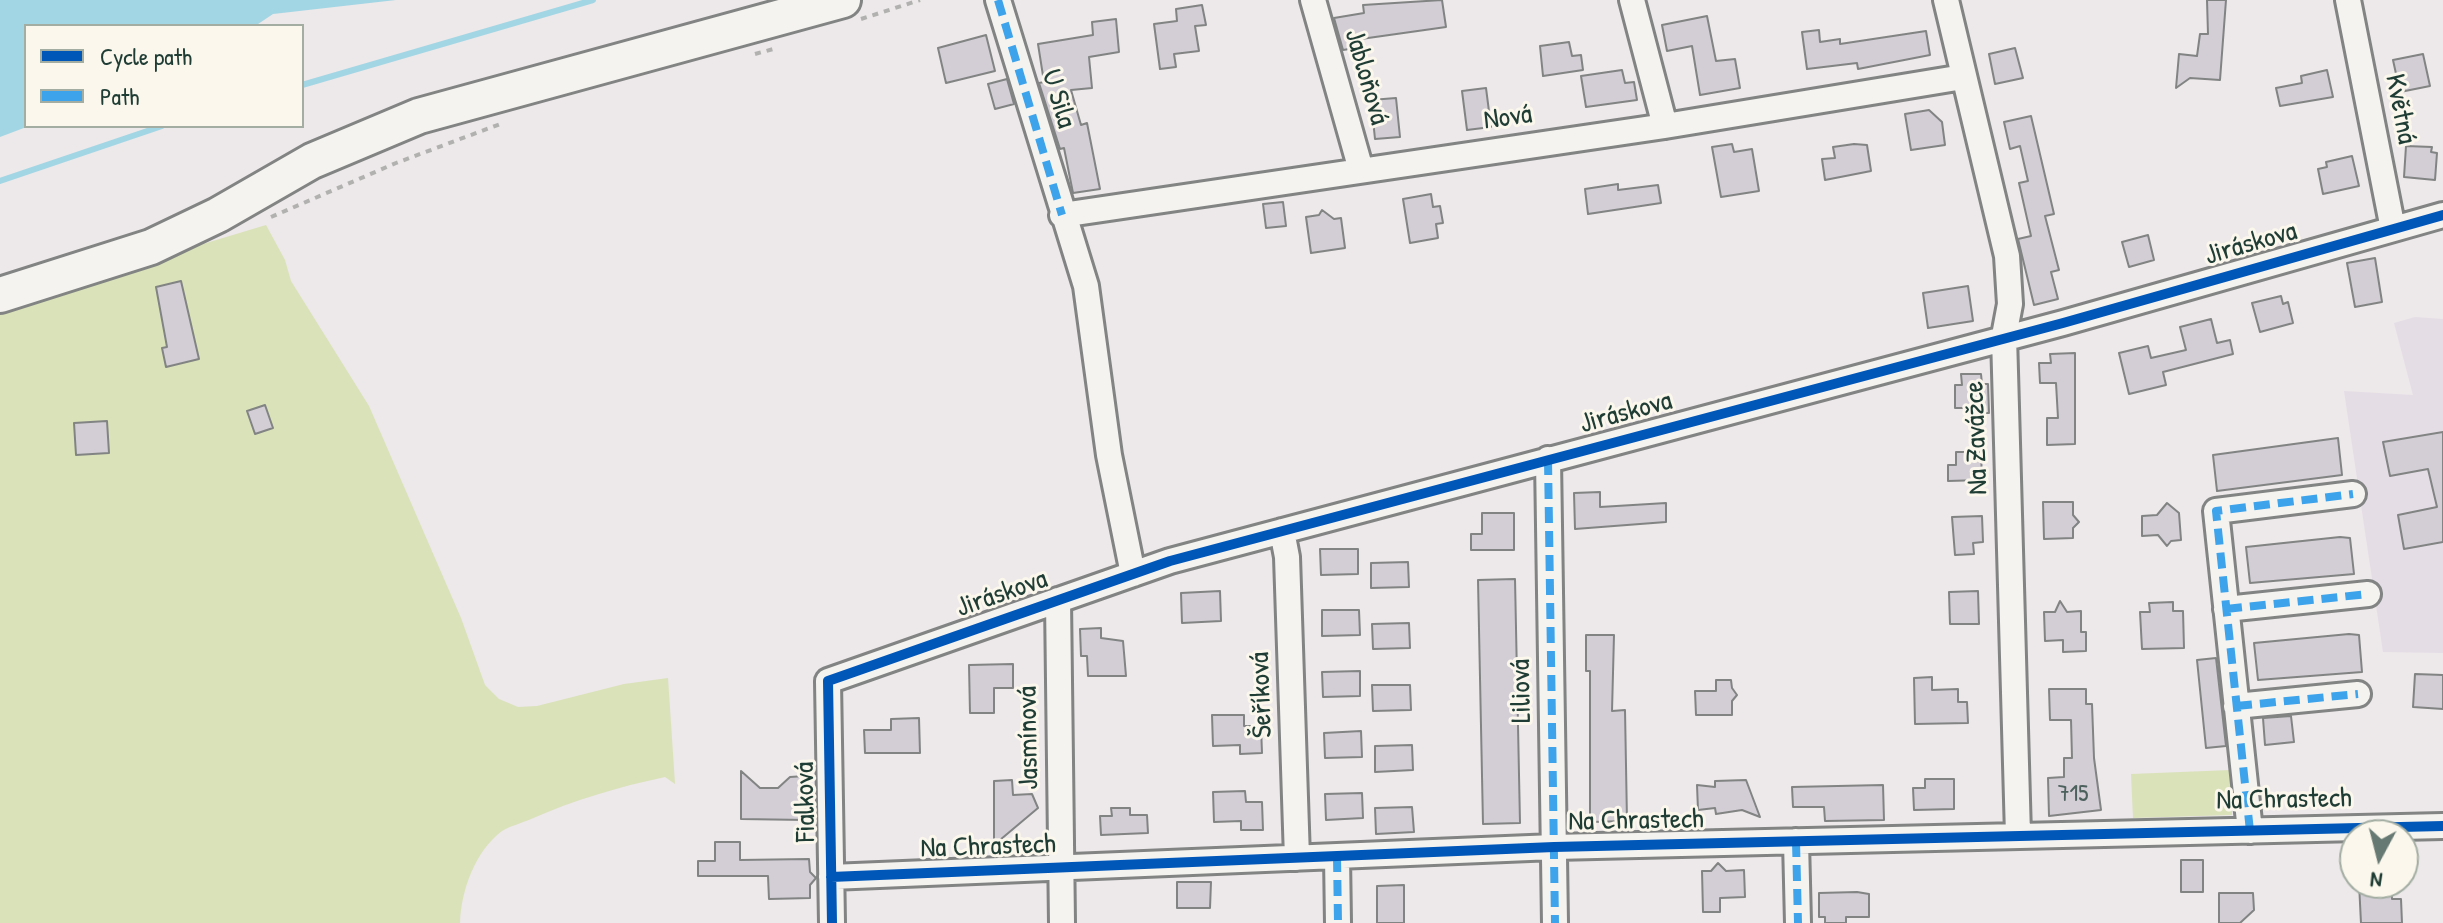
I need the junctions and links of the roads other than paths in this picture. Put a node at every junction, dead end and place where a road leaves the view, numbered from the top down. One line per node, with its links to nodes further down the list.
1 (998, 0): 10 (street, U Sila)
2 (1313, 0): 9 (street, Jabloňová)
3 (1632, 0): 8 (street)
4 (1946, 0): 7 (street, Na Zavážce)
5 (2348, 0): 12 (street, Květná)
6 (851, 10): 13 (main road)
7 (1963, 77): 8 (street, Nová); 14 (street, Na Zavážce)
8 (1665, 126): 9 (street, Nová)
9 (1361, 170): 10 (street, Nová)
10 (1062, 215): 18 (street, U Sila)
11 (2443, 215): 12 (street, Jiráskova)
12 (2393, 229): 14 (street, Jiráskova)
13 (0, 295)
14 (2004, 336): 15 (street, Jiráskova); 27 (street, Na Zavážce)
15 (1548, 459): 17 (street, Jiráskova); 29 (street, Liliová)
16 (2353, 494): 21 (street)
17 (1282, 531): 18 (street, Jiráskova); 31 (street, Šeříková)
18 (1133, 574): 20 (street, Jiráskova)
19 (2368, 594): 21 (street)
20 (1058, 600): 22 (street, Jiráskova); 32 (street, Jasmínová)
21 (2226, 609): 24 (street)
22 (828, 681): 33 (street, Fialková)
23 (2358, 694): 24 (street)
24 (2236, 706): 26 (street)
25 (2443, 826): 26 (street, Na Chrastech)
26 (2250, 831): 27 (street, Na Chrastech)
27 (2018, 835): 28 (street, Na Chrastech)
28 (1796, 841): 29 (street, Na Chrastech); 38 (street)
29 (1554, 847): 30 (street, Na Chrastech); 37 (street, Liliová)
30 (1337, 856): 31 (street, Na Chrastech); 36 (street)
31 (1297, 858): 32 (street, Na Chrastech)
32 (1061, 868): 33 (street, Na Chrastech); 35 (street, Jasmínová)
33 (831, 877): 34 (street, Fialková)
34 (832, 923)
35 (1062, 923)
36 (1338, 923)
37 (1555, 923)
38 (1798, 923)

